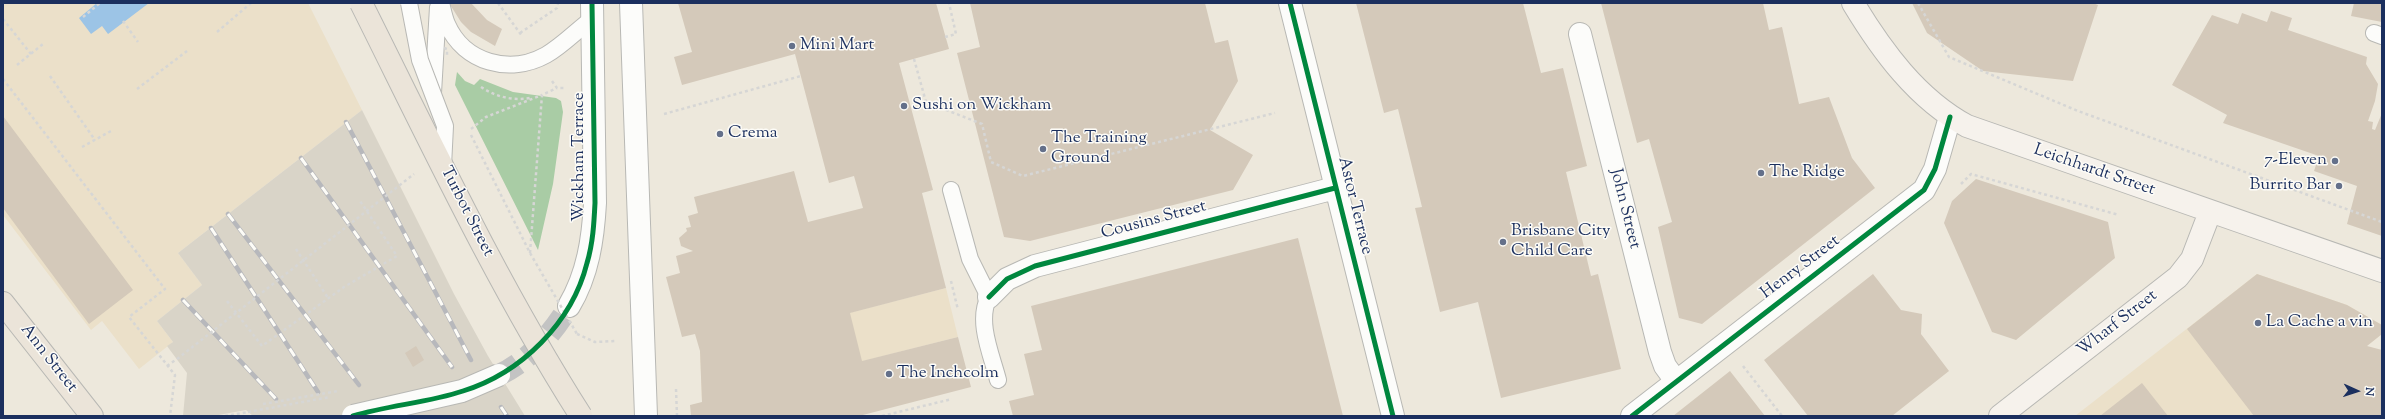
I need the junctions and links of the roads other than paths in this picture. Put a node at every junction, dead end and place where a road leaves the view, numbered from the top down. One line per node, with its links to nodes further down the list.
1 (361, 3): 11 (main road, Turbot Street, bridge)
2 (409, 3): 9 (lane, bridge)
3 (440, 3): 7 (lane); 9 (lane)
4 (631, 3): 25 (street)
5 (1290, 3): 12 (street, Astor Terrace)
6 (1852, 3): 10 (main road, Leichhardt Street)
7 (592, 11): 18 (street, Wickham Terrace)
8 (1580, 34): 21 (street, John Street)
9 (433, 93): 11 (lane, bridge)
10 (1950, 117): 14 (main road, Leichhardt Street); 21 (street, Henry Street)
11 (443, 166): 24 (main road, Turbot Street, bridge)
12 (1335, 188): 16 (street, Cousins Street); 26 (street, Astor Terrace)
13 (951, 190): 16 (lane)
14 (2210, 212): 15 (main road, Leichhardt Street); 28 (main road, Wharf Street)
15 (2382, 271)
16 (989, 297): 20 (lane)
17 (3, 303): 22 (main road, Ann Street)
18 (569, 306)
19 (499, 375): 23 (street, bridge)
20 (998, 380)
21 (1676, 381): 27 (street, Henry Street)
22 (92, 416)
23 (353, 416)
24 (581, 416)
25 (646, 416)
26 (1393, 416)
27 (1632, 416)
28 (2000, 416)

